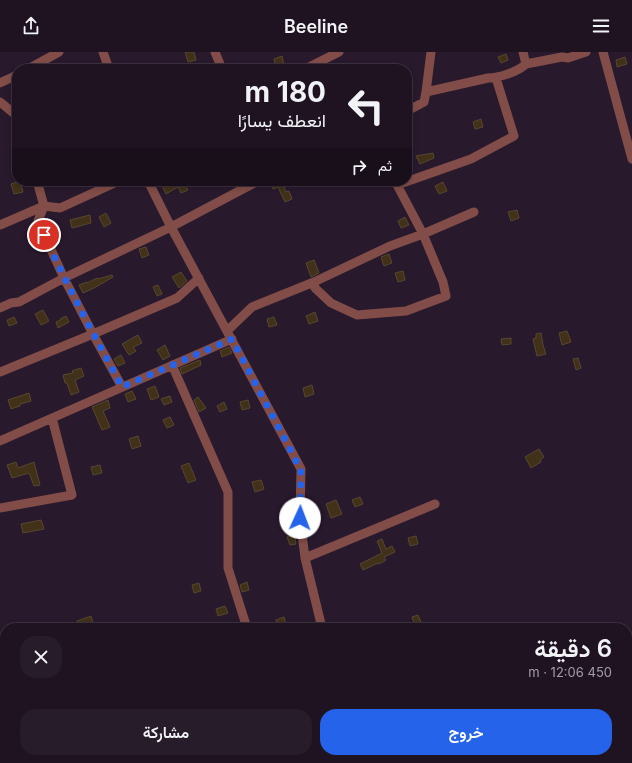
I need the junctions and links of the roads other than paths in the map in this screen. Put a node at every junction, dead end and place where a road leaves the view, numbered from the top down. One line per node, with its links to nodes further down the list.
1 (59, 52): 9 (street)
2 (103, 52): 10 (street)
3 (215, 52): 11 (street)
4 (339, 52): 12 (street)
5 (431, 52): 17 (street)
6 (523, 52): 13 (street)
7 (586, 52): 13 (street)
8 (603, 52): 21 (street)
9 (37, 64)
10 (107, 64)
11 (220, 64)
12 (314, 64)
13 (526, 64): 15 (street)
14 (12, 77): 16 (street)
15 (496, 78): 17 (street); 22 (street)
16 (0, 83)
17 (426, 92): 19 (street)
18 (0, 102): 20 (street)
19 (412, 108)
20 (12, 112)
21 (632, 159)
22 (412, 178)
23 (38, 186): 28 (street)
24 (108, 186): 28 (street)
25 (150, 186): 31 (street)
26 (249, 186): 31 (street)
27 (398, 186): 32 (street)
28 (44, 206): 30 (street); 33 (street)
29 (474, 212): 32 (street)
30 (0, 226)
31 (171, 227): 33 (street); 34 (street)
32 (423, 234): 35 (street); 35 (street)
33 (64, 278): 36 (street); 37 (street)
34 (199, 278): 37 (street); 38 (street)
35 (314, 282): 38 (street)
36 (0, 308)
37 (93, 334): 40 (street); 41 (street)
38 (230, 335): 39 (street); 46 (street)
39 (172, 365): 41 (street); 47 (street)
40 (0, 372)
41 (122, 387): 42 (street)
42 (52, 418): 43 (street); 45 (street)
43 (0, 441)
44 (435, 504): 46 (street)
45 (0, 508)
46 (305, 558): 48 (street)
47 (245, 623)
48 (321, 623)

